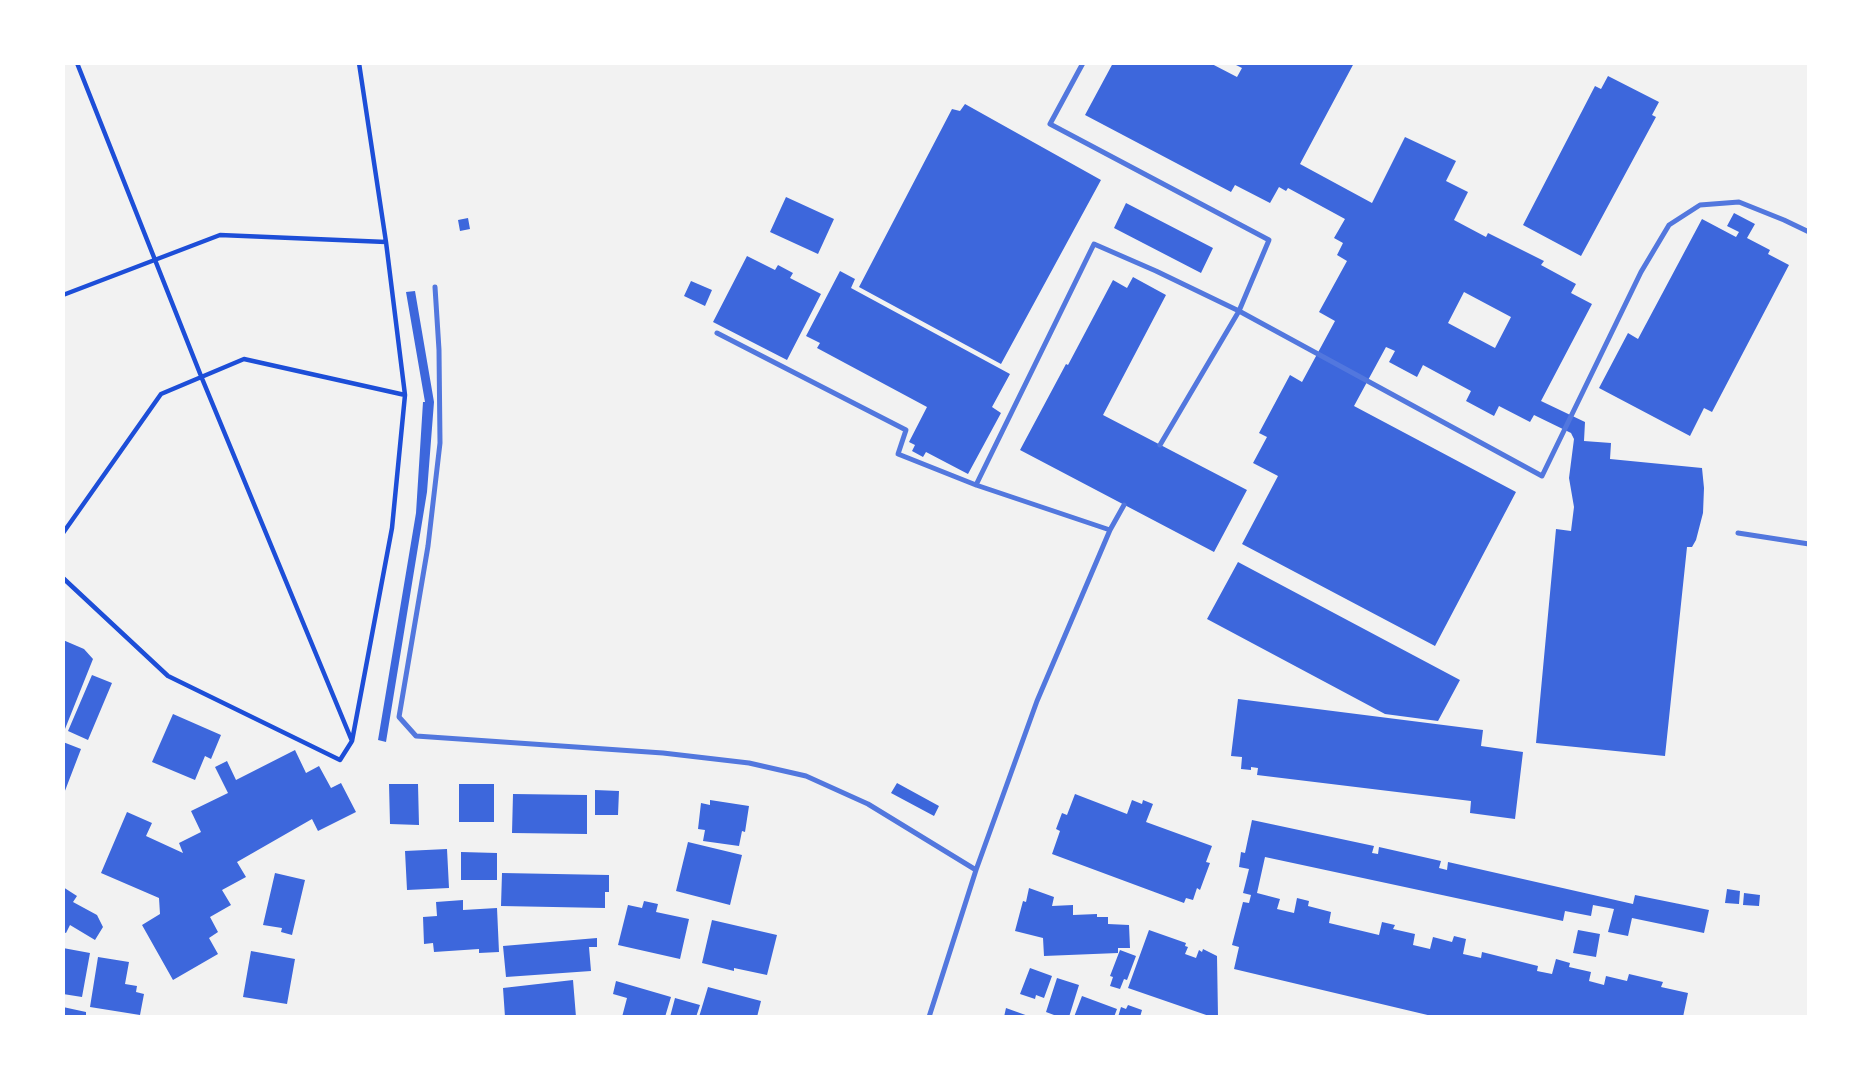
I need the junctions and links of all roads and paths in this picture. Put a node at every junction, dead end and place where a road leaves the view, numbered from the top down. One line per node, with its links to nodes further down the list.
1 (77, 63): 6 (path)
2 (359, 63): 5 (path)
3 (1083, 63): 9 (lane)
4 (1809, 232): 9 (lane)
5 (386, 242): 6 (path); 12 (path)
6 (154, 261): 8 (path); 11 (path)
7 (435, 287): 22 (lane)
8 (63, 295)
9 (1239, 311): 13 (lane); 14 (lane)
10 (717, 333): 14 (lane)
11 (201, 376): 12 (path); 17 (path); 21 (path)
12 (405, 395): 21 (path)
13 (1160, 445)
14 (976, 485): 16 (lane)
15 (1124, 505): 16 (lane)
16 (1110, 530): 22 (lane)
17 (63, 533)
18 (1738, 533): 19 (lane)
19 (1809, 544)
20 (63, 578): 21 (path)
21 (352, 741)
22 (976, 870): 23 (lane)
23 (929, 1017)

